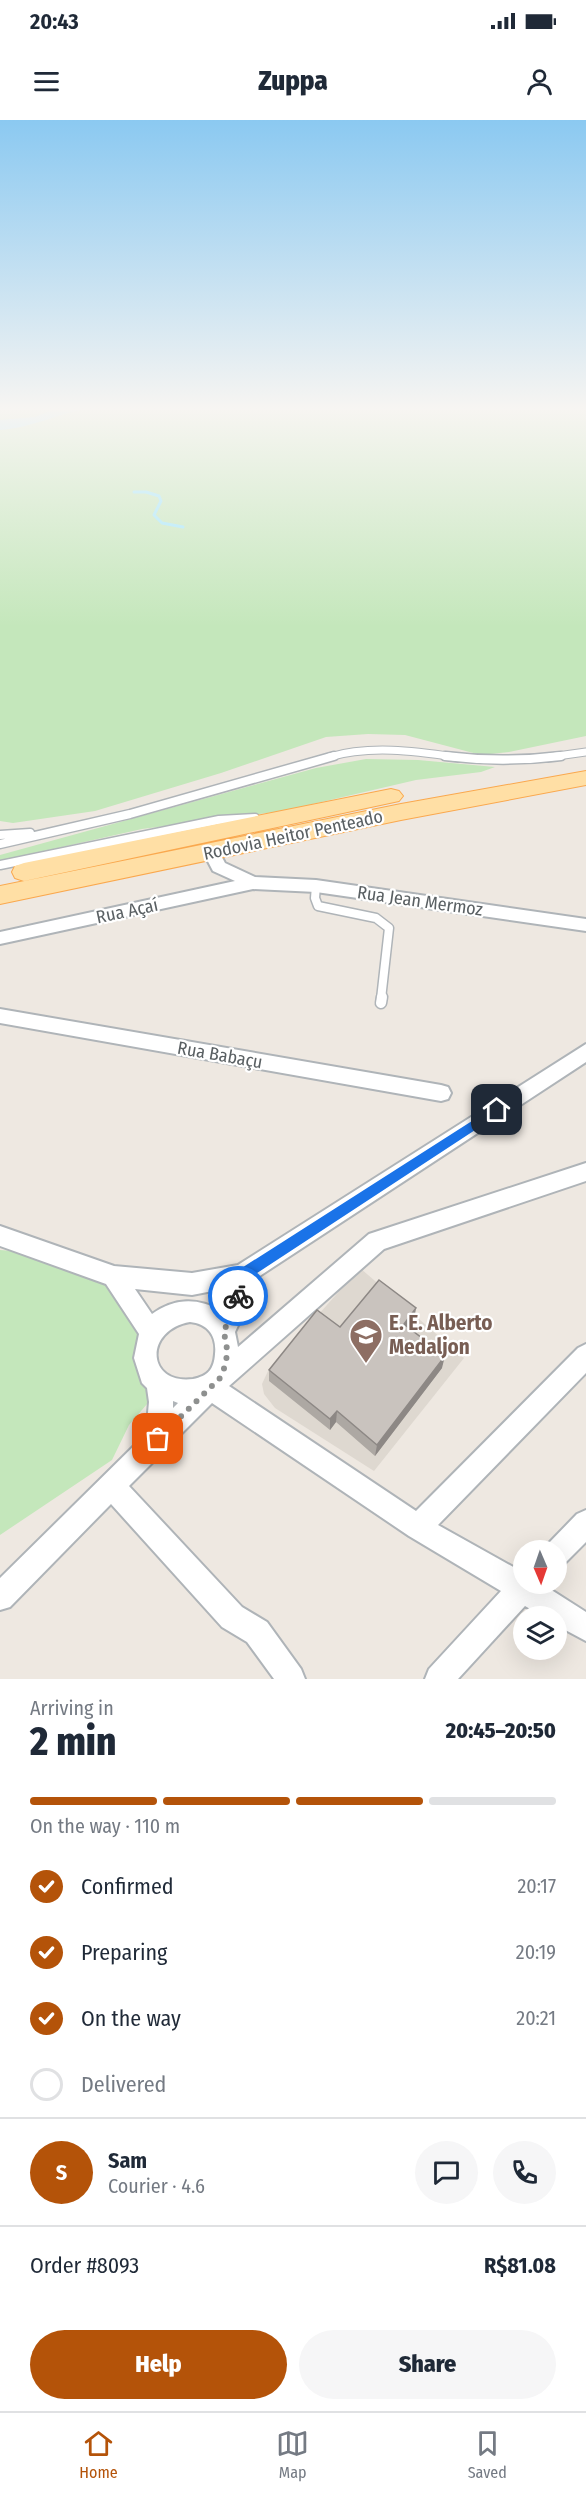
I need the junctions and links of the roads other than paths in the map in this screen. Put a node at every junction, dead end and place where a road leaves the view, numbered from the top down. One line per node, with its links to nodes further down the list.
1 (586, 752): 5 (lane)
2 (586, 761): 4 (main road, Rodovia Heitor Penteado)
3 (586, 778): 8 (main road, Rodovia Heitor Penteado)
4 (285, 818): 9 (lane); 10 (main road, Rodovia Heitor Penteado)
5 (52, 832): 6 (lane); 7 (lane)
6 (0, 835)
7 (0, 844)
8 (211, 852): 11 (street); 13 (main road, Rodovia Heitor Penteado)
9 (0, 865)
10 (0, 877)
11 (253, 883): 12 (street, Rua Jean Mermoz); 15 (street, Rua Açaí)
12 (316, 886): 14 (street, Rua Jean Mermoz); 16 (lane)
13 (0, 895)
14 (586, 926)
15 (0, 938)
16 (381, 1004)
17 (0, 1016): 19 (street, Rua Babaçu)
18 (586, 1052): 22 (street)
19 (441, 1093)
20 (586, 1172): 29 (street)
21 (0, 1236): 23 (street)
22 (242, 1275): 24 (street); 26 (street)
23 (114, 1276): 24 (street); 27 (street)
24 (164, 1283): 25 (street)
25 (186, 1311): 26 (street); 27 (street)
26 (223, 1331): 29 (street)
27 (151, 1332): 30 (street)
28 (586, 1356): 34 (street)
29 (215, 1383): 30 (street); 31 (street); 34 (street)
30 (158, 1384): 31 (street)
31 (158, 1439): 32 (street)
32 (112, 1487): 39 (street); 41 (street)
33 (586, 1523): 35 (street)
34 (418, 1527): 36 (street)
35 (567, 1543)
36 (513, 1579)
37 (518, 1594): 42 (street)
38 (538, 1594): 40 (street)
39 (0, 1597)
40 (586, 1627)
41 (291, 1679)
42 (439, 1679)

